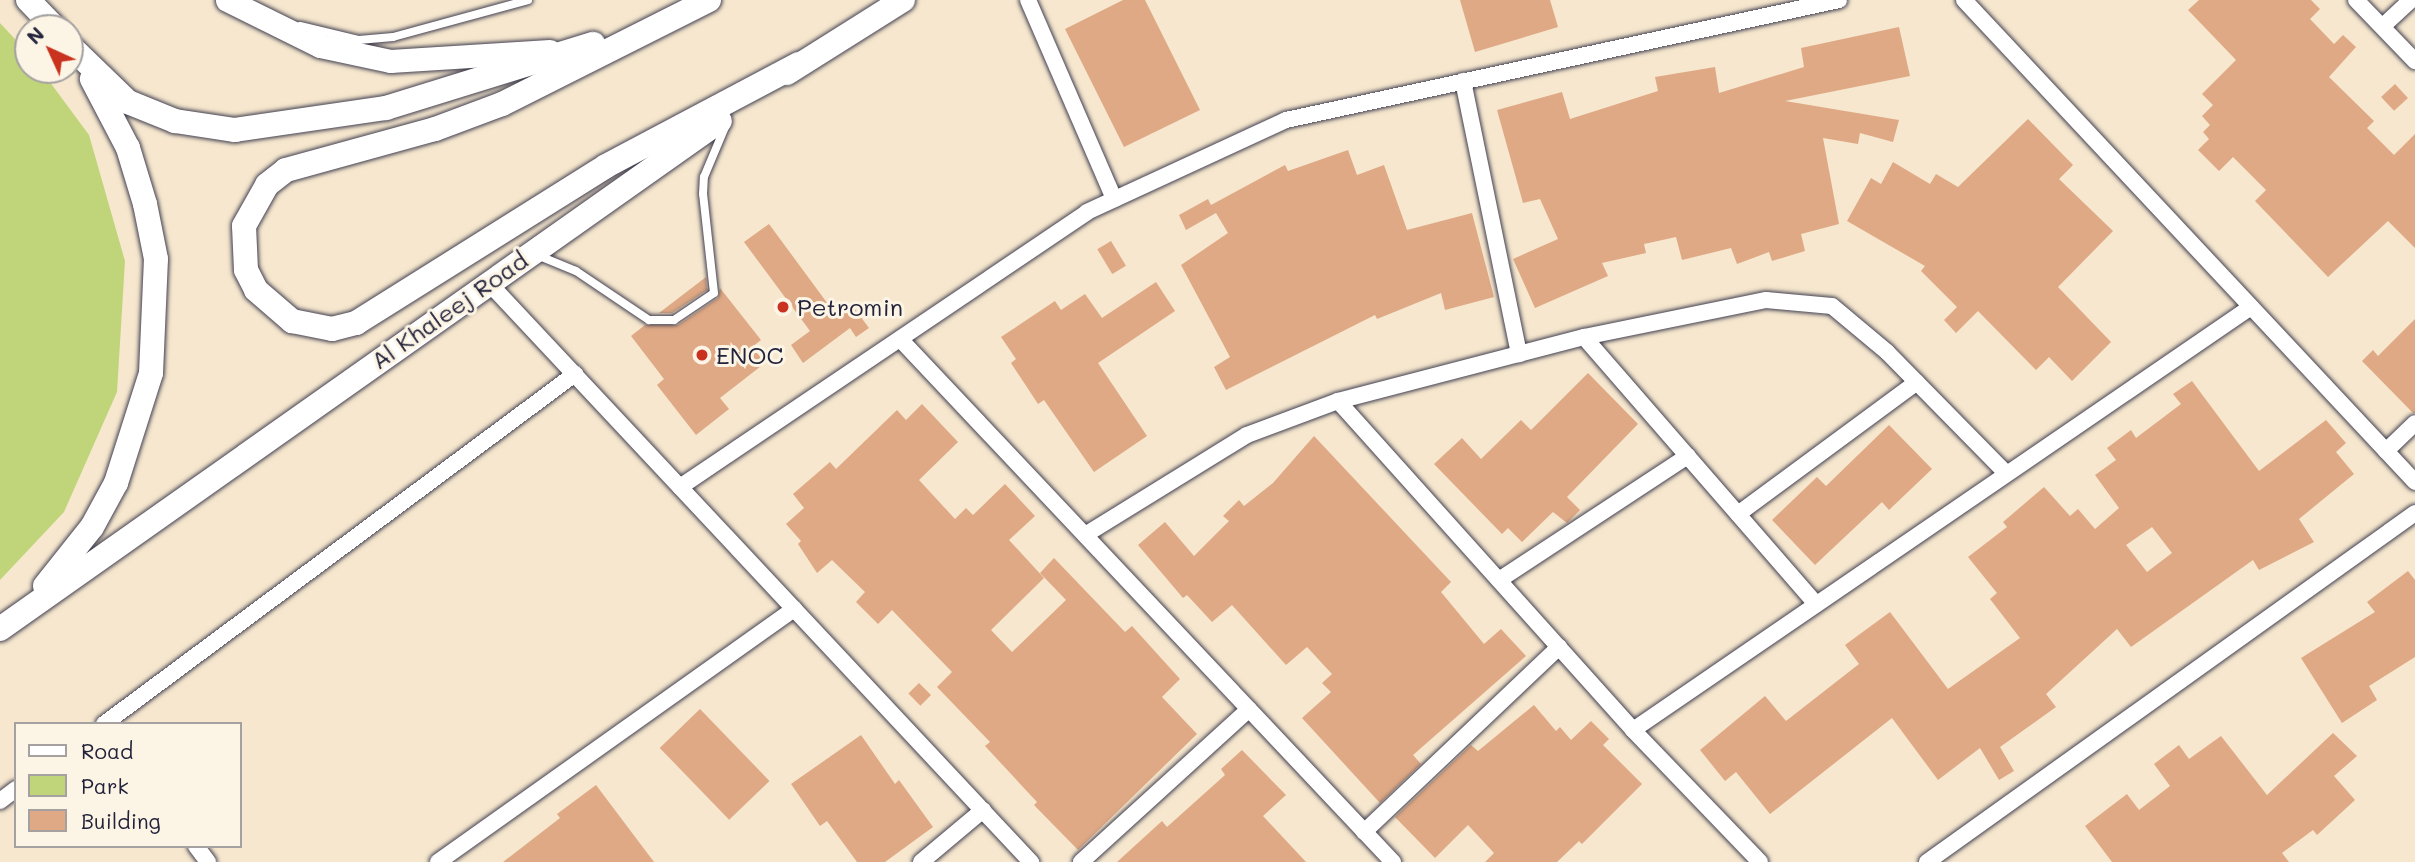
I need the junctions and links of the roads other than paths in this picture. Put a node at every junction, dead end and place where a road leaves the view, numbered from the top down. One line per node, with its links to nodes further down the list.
1 (28, 0): 11 (main road)
2 (227, 0): 12 (street)
3 (528, 0): 12 (lane)
4 (706, 0): 14 (main road); 17 (main road)
5 (903, 0): 17 (main road, Al Khaleej Road)
6 (1028, 0): 21 (street)
7 (1839, 0): 19 (street)
8 (1964, 0): 24 (street)
9 (2356, 0): 13 (street)
10 (2411, 0): 13 (street)
11 (42, 14)
12 (251, 14): 14 (street)
13 (2383, 26): 16 (street)
14 (582, 48): 15 (main road)
15 (84, 60)
16 (2415, 61)
17 (799, 64): 20 (main road, Al Khaleej Road)
18 (84, 70): 43 (main road)
19 (1463, 81): 21 (street); 27 (street)
20 (731, 113): 22 (main road, Al Khaleej Road); 22 (lane)
21 (1114, 199): 26 (street)
22 (531, 252): 23 (main road, Al Khaleej Road)
23 (488, 282): 28 (street); 43 (main road, Al Khaleej Road)
24 (2251, 307): 32 (street); 34 (street)
25 (1584, 337): 27 (street); 29 (street); 33 (street)
26 (900, 339): 36 (street); 39 (street)
27 (1519, 354): 30 (street)
28 (575, 374): 36 (street); 46 (street)
29 (1917, 382): 34 (street); 38 (street)
30 (1338, 401): 39 (street); 40 (street)
31 (2415, 423): 32 (street)
32 (2386, 451): 35 (street)
33 (1688, 456): 38 (street); 40 (street)
34 (2006, 473): 41 (street)
35 (2415, 482)
36 (680, 487): 42 (street)
37 (2415, 513): 56 (street)
38 (1738, 514): 41 (street)
39 (1086, 535): 45 (street)
40 (1499, 580): 44 (street)
41 (1816, 604): 47 (street)
42 (794, 609): 48 (street); 50 (street)
43 (0, 627)
44 (1559, 647): 47 (street); 49 (street)
45 (1249, 709): 49 (street); 53 (street)
46 (106, 722)
47 (1633, 730): 55 (street)
48 (983, 810): 51 (street); 52 (street)
49 (1364, 832): 54 (street)
50 (438, 862)
51 (921, 862)
52 (1031, 862)
53 (1081, 862)
54 (1393, 862)
55 (1760, 862)
56 (1927, 862)

